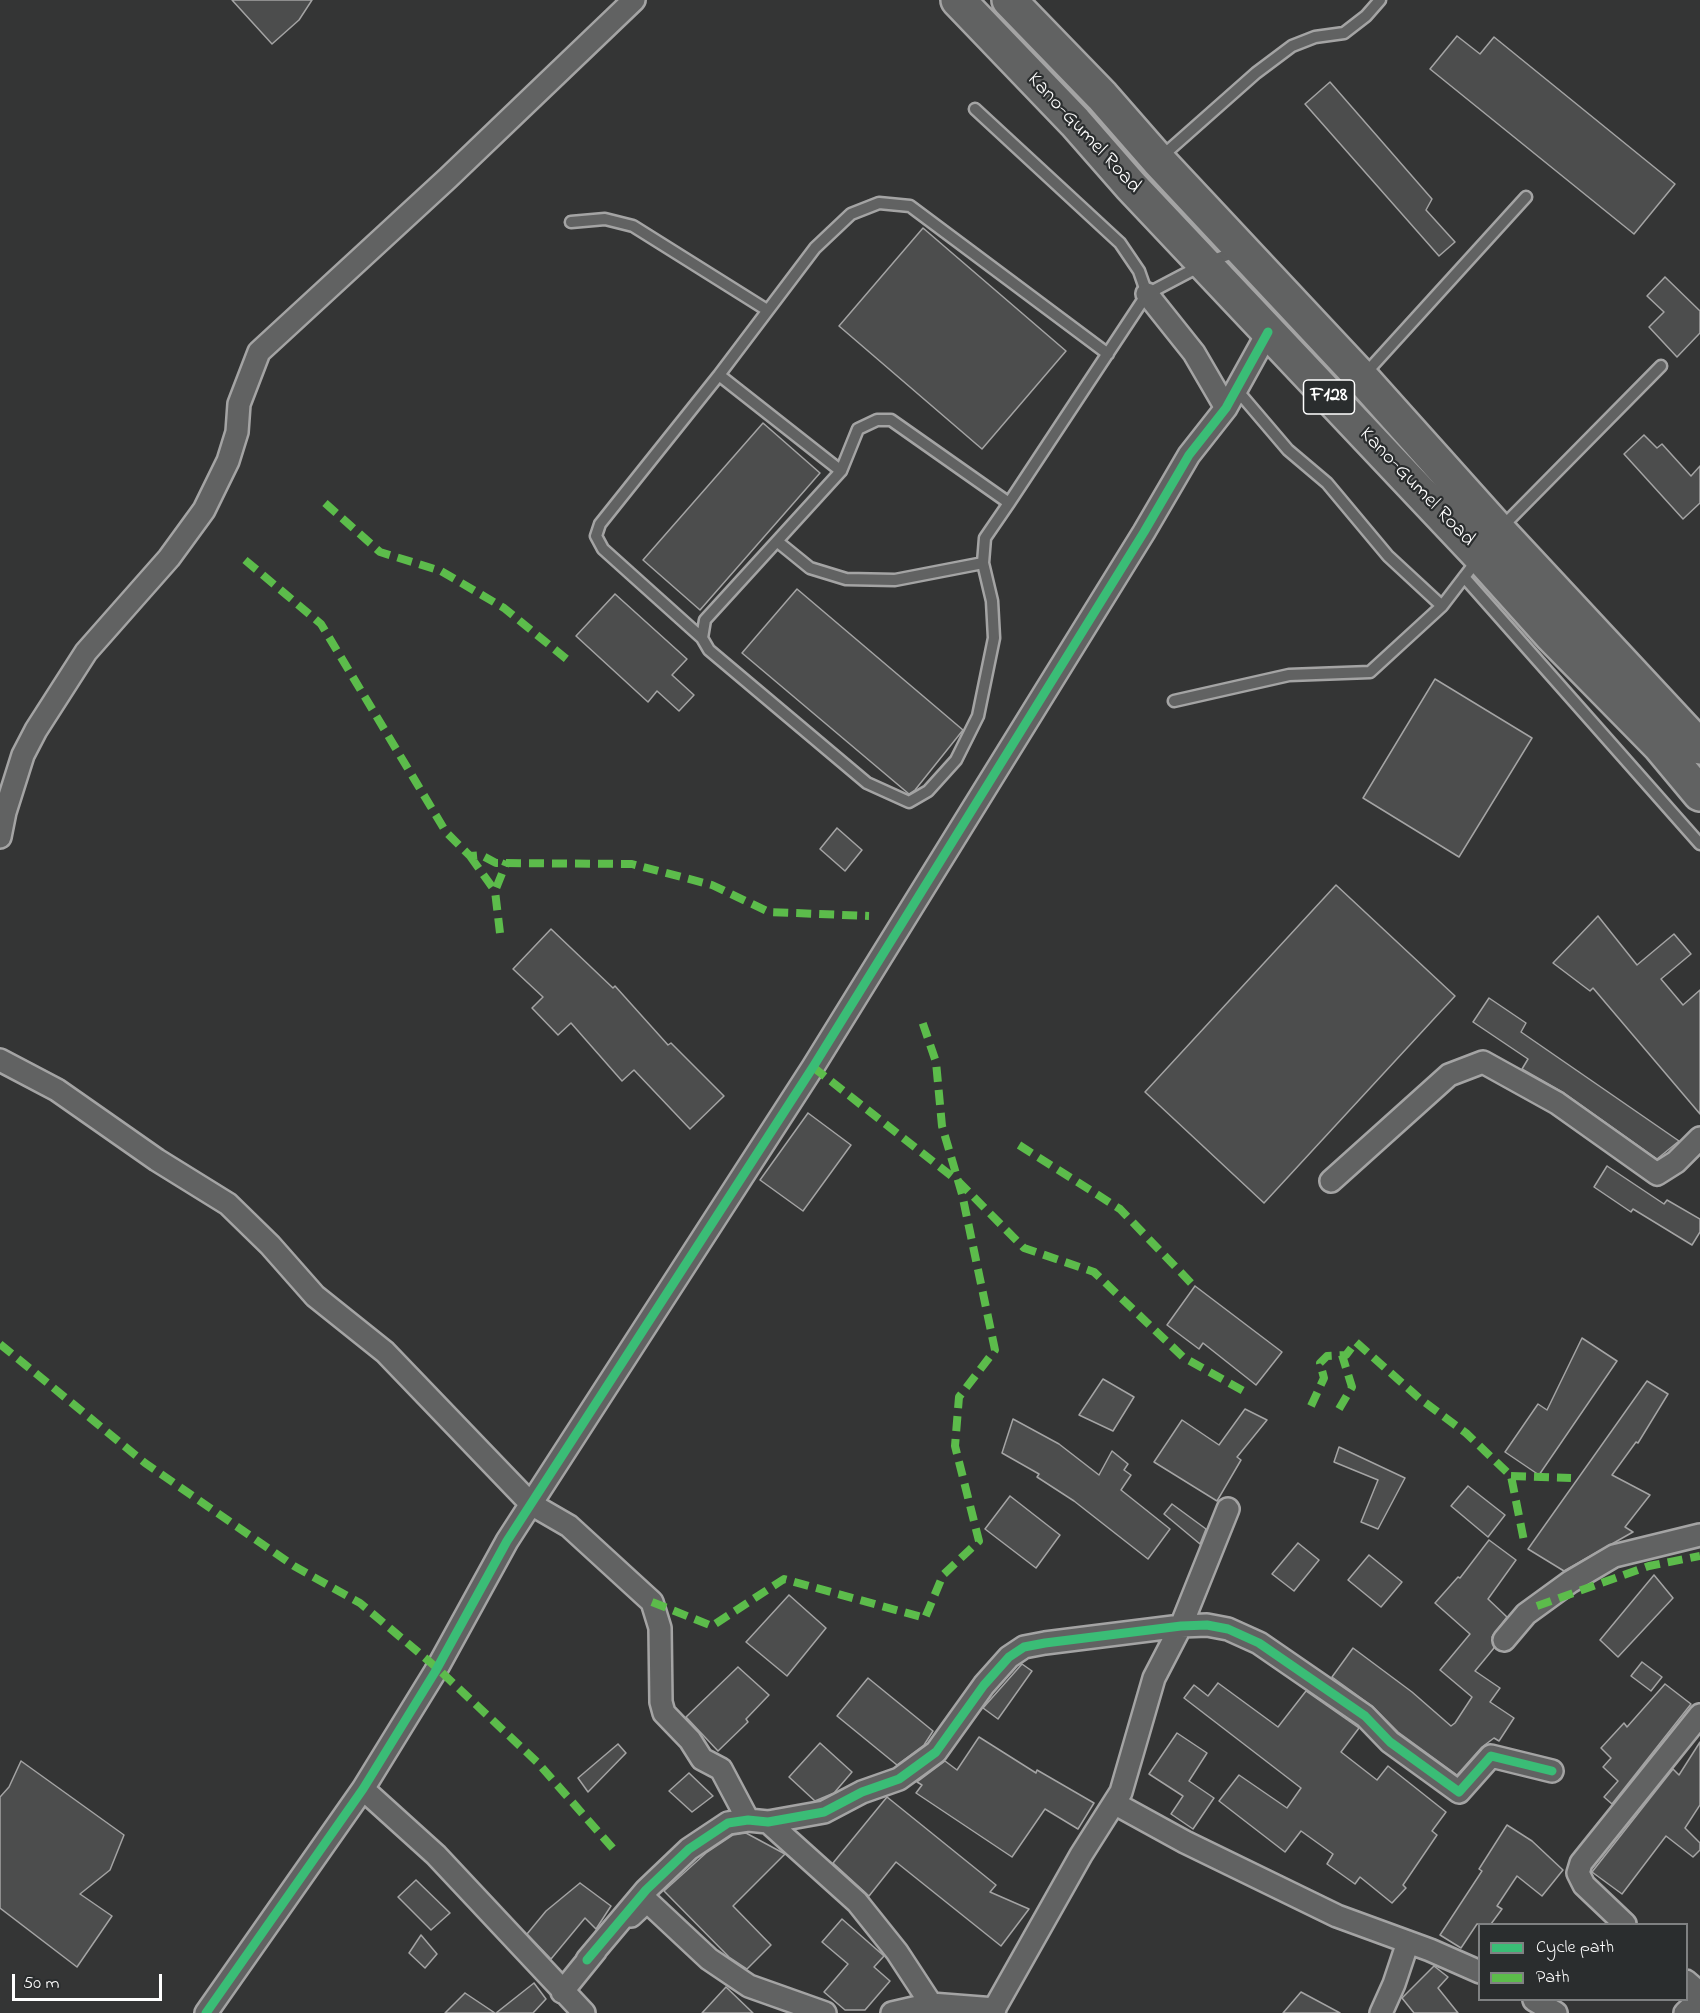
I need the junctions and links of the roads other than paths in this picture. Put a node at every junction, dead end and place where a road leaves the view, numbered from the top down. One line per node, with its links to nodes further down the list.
1 (634, 0): 29 (street)
2 (958, 0): 10 (main road, Kano-Gumel Road / F128)
3 (1009, 0): 6 (main road, Kano-Gumel Road / F128)
4 (1380, 0): 6 (lane)
5 (975, 109): 11 (lane)
6 (1158, 160): 9 (main road, Kano-Gumel Road / F128)
7 (1526, 197): 17 (lane)
8 (571, 222): 12 (lane)
9 (1240, 249): 10 (lane); 17 (main road, Kano-Gumel Road / F128)
10 (1204, 264): 11 (lane); 13 (main road, Kano-Gumel Road / F128)
11 (1148, 294): 14 (lane); 18 (street)
12 (767, 310): 14 (lane); 16 (lane)
13 (1268, 332): 18 (street); 22 (main road, Kano-Gumel Road / F128)
14 (1108, 354): 20 (lane)
15 (1661, 366): 22 (lane)
16 (719, 375): 19 (lane); 25 (lane)
17 (1362, 378): 22 (main road, Kano-Gumel Road / F128)
18 (1231, 399): 24 (lane); 34 (street)
19 (841, 471): 20 (lane); 21 (lane)
20 (1009, 503): 23 (lane)
21 (778, 542): 23 (lane); 25 (lane)
22 (1481, 555): 24 (lane); 27 (main road, Kano-Gumel Road / F128); 28 (main road, Kano-Gumel Road / F128); 30 (lane)
23 (983, 563): 25 (lane)
24 (1442, 606): 26 (lane)
25 (702, 638)
26 (1174, 701)
27 (1700, 747)
28 (1700, 794)
29 (0, 837)
30 (1700, 844)
31 (0, 1060): 34 (street)
32 (1700, 1138): 33 (street)
33 (1331, 1181)
34 (531, 1504): 41 (street); 43 (street)
35 (1228, 1509): 37 (street)
36 (1700, 1535): 38 (street)
37 (1181, 1626): 40 (street); 42 (street); 43 (street)
38 (1504, 1640)
39 (1700, 1715): 45 (street)
40 (1552, 1771)
41 (363, 1789): 51 (street); 58 (street)
42 (1114, 1803): 46 (street); 57 (street)
43 (758, 1821): 44 (street); 56 (street)
44 (646, 1890): 47 (street); 50 (street)
45 (1624, 1923)
46 (1408, 1942): 48 (street); 63 (street)
47 (586, 1960): 50 (street); 51 (street)
48 (1478, 1972)
49 (1688, 1983): 52 (street)
50 (749, 1986): 60 (street); 61 (street)
51 (562, 1992): 59 (street)
52 (1700, 1993)
53 (1700, 1999): 65 (street)
54 (1536, 2001): 64 (street)
55 (1566, 2001): 64 (street)
56 (931, 2004): 57 (street); 62 (street)
57 (999, 2009)
58 (206, 2013)
59 (584, 2013)
60 (783, 2013)
61 (825, 2013)
62 (892, 2013)
63 (1381, 2013)
64 (1556, 2013)
65 (1684, 2013)

